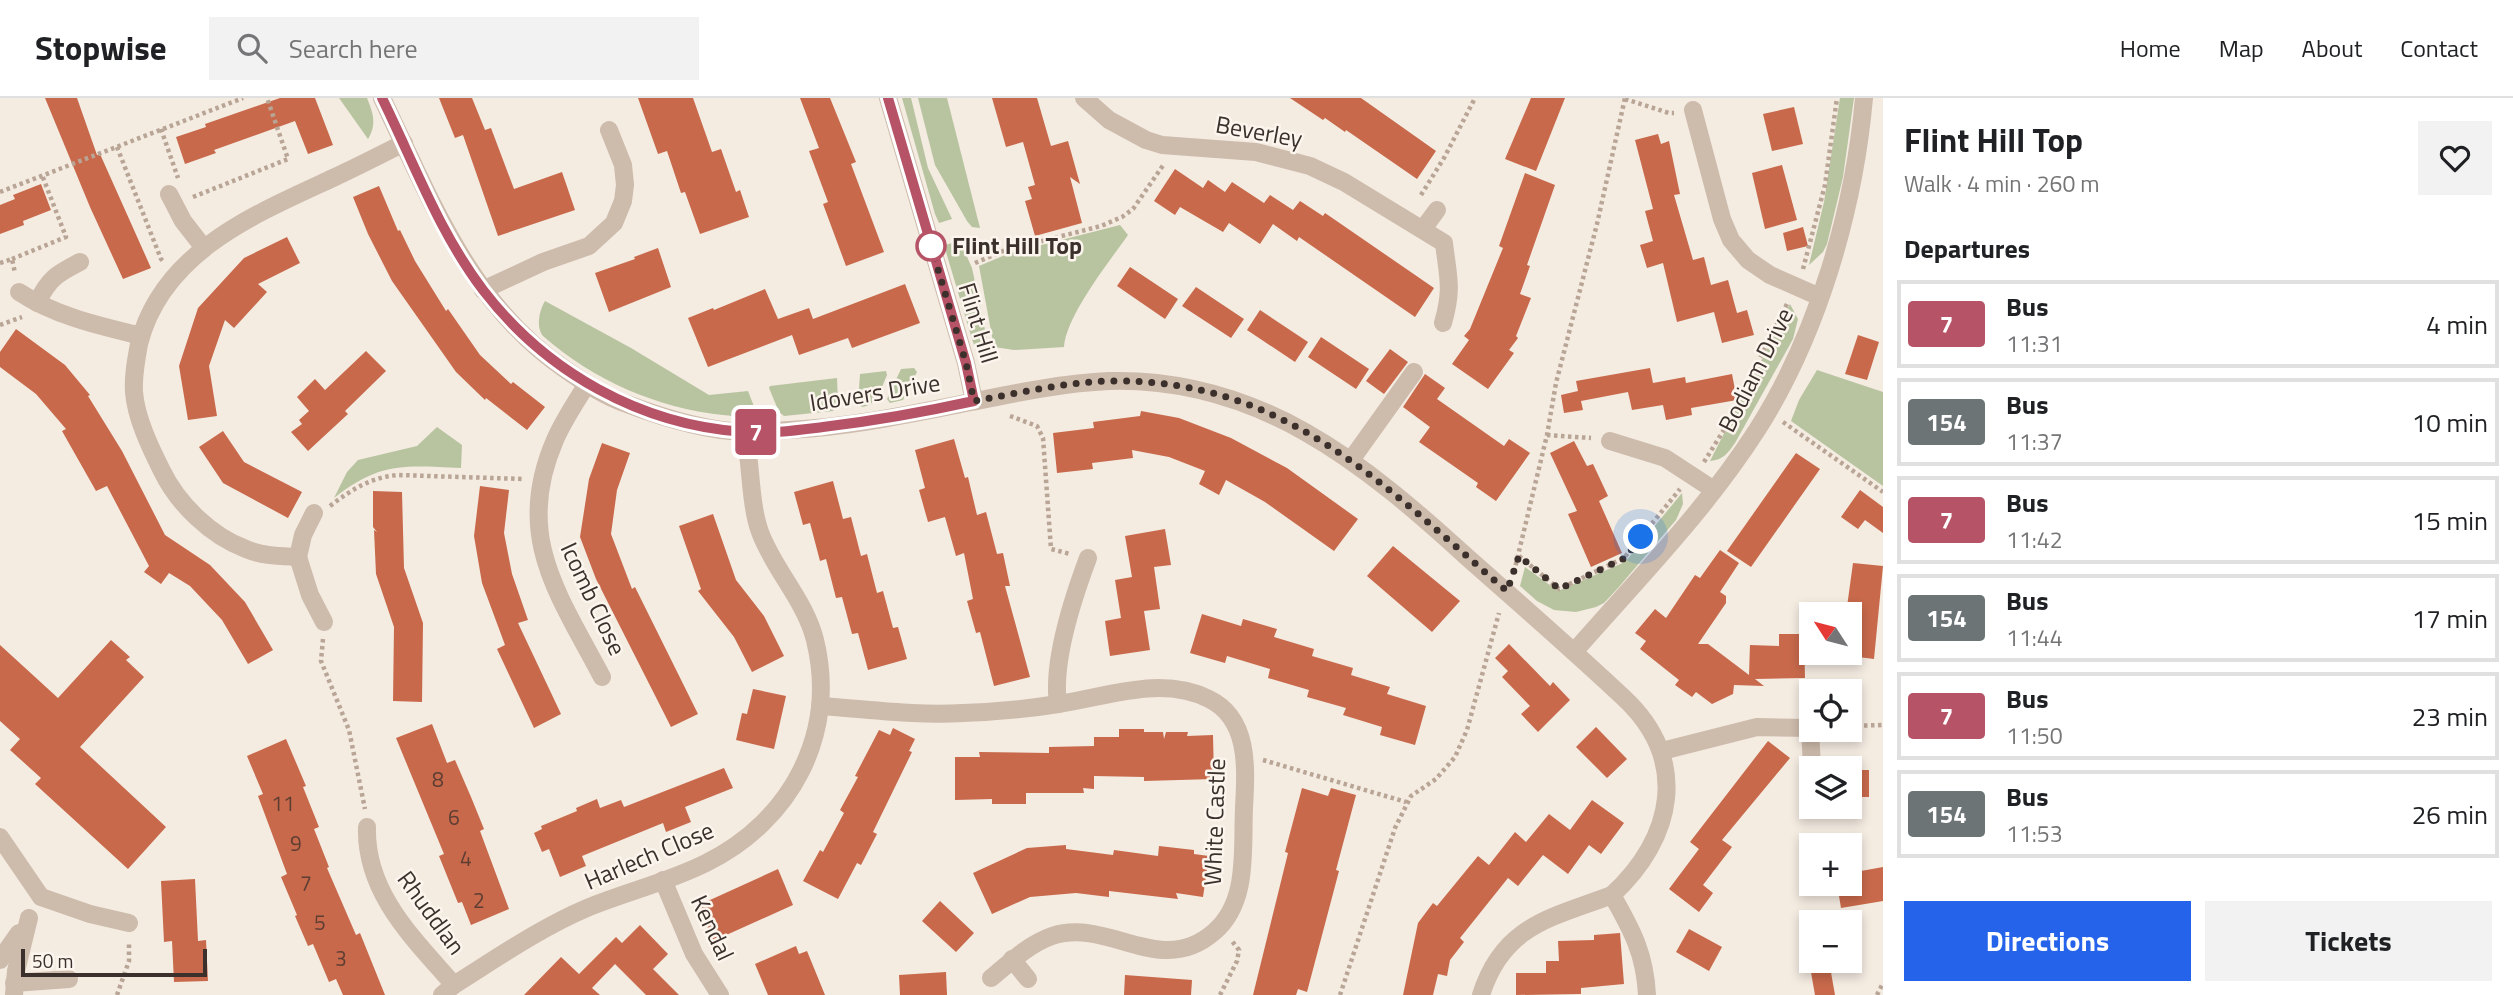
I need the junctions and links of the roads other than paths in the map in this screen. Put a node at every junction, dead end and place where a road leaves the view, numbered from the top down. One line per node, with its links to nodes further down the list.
1 (382, 98): 7 (street, Idovers Drive)
2 (888, 98): 21 (street, Flint Hill)
3 (1084, 98): 10 (street, Beverley)
4 (1864, 98): 15 (street, Bodiam Drive)
5 (1693, 110): 15 (street)
6 (609, 130): 13 (street)
7 (404, 143): 11 (street); 13 (street, Idovers Drive)
8 (179, 193): 11 (street)
9 (1437, 210): 10 (street)
10 (1423, 229): 17 (street, Beverley)
11 (204, 248): 18 (street)
12 (80, 262): 16 (street)
13 (484, 290): 20 (street, Idovers Drive)
14 (19, 292): 16 (street)
15 (1820, 297): 25 (street, Bodiam Drive)
16 (37, 303): 18 (street)
17 (1443, 323)
18 (141, 336): 27 (street)
19 (1414, 372): 24 (street)
20 (587, 384): 22 (street, Idovers Drive); 31 (street, Icomb Close)
21 (974, 401): 22 (street, Idovers Drive); 24 (street, Idovers Drive)
22 (745, 432): 33 (street, Harlech Close)
23 (1609, 441): 25 (street)
24 (1351, 460): 30 (street, Idovers Drive)
25 (1714, 490): 30 (street, Bodiam Drive)
26 (320, 512): 27 (street)
27 (298, 557): 29 (street)
28 (1088, 558): 32 (street)
29 (324, 622)
30 (1574, 652): 35 (street, Idovers Drive)
31 (602, 677)
32 (1058, 704): 33 (street, White Castle); 43 (street, White Castle)
33 (820, 706): 38 (street, Harlech Close)
34 (1799, 728): 35 (street)
35 (1662, 751): 39 (street)
36 (367, 827): 49 (street, Rhuddlan)
37 (0, 837): 40 (street)
38 (663, 880): 49 (street, Harlech Close); 50 (street, Kendal)
39 (1612, 895): 51 (street); 52 (street)
40 (41, 897): 41 (street); 42 (street)
41 (29, 918): 44 (street); 48 (street)
42 (129, 923)
43 (1012, 959): 45 (street, White Castle); 47 (street)
44 (0, 960)
45 (991, 978)
46 (69, 979): 48 (street)
47 (1028, 979)
48 (14, 989)
49 (448, 990)
50 (720, 995)
51 (1481, 995)
52 (1647, 995)

